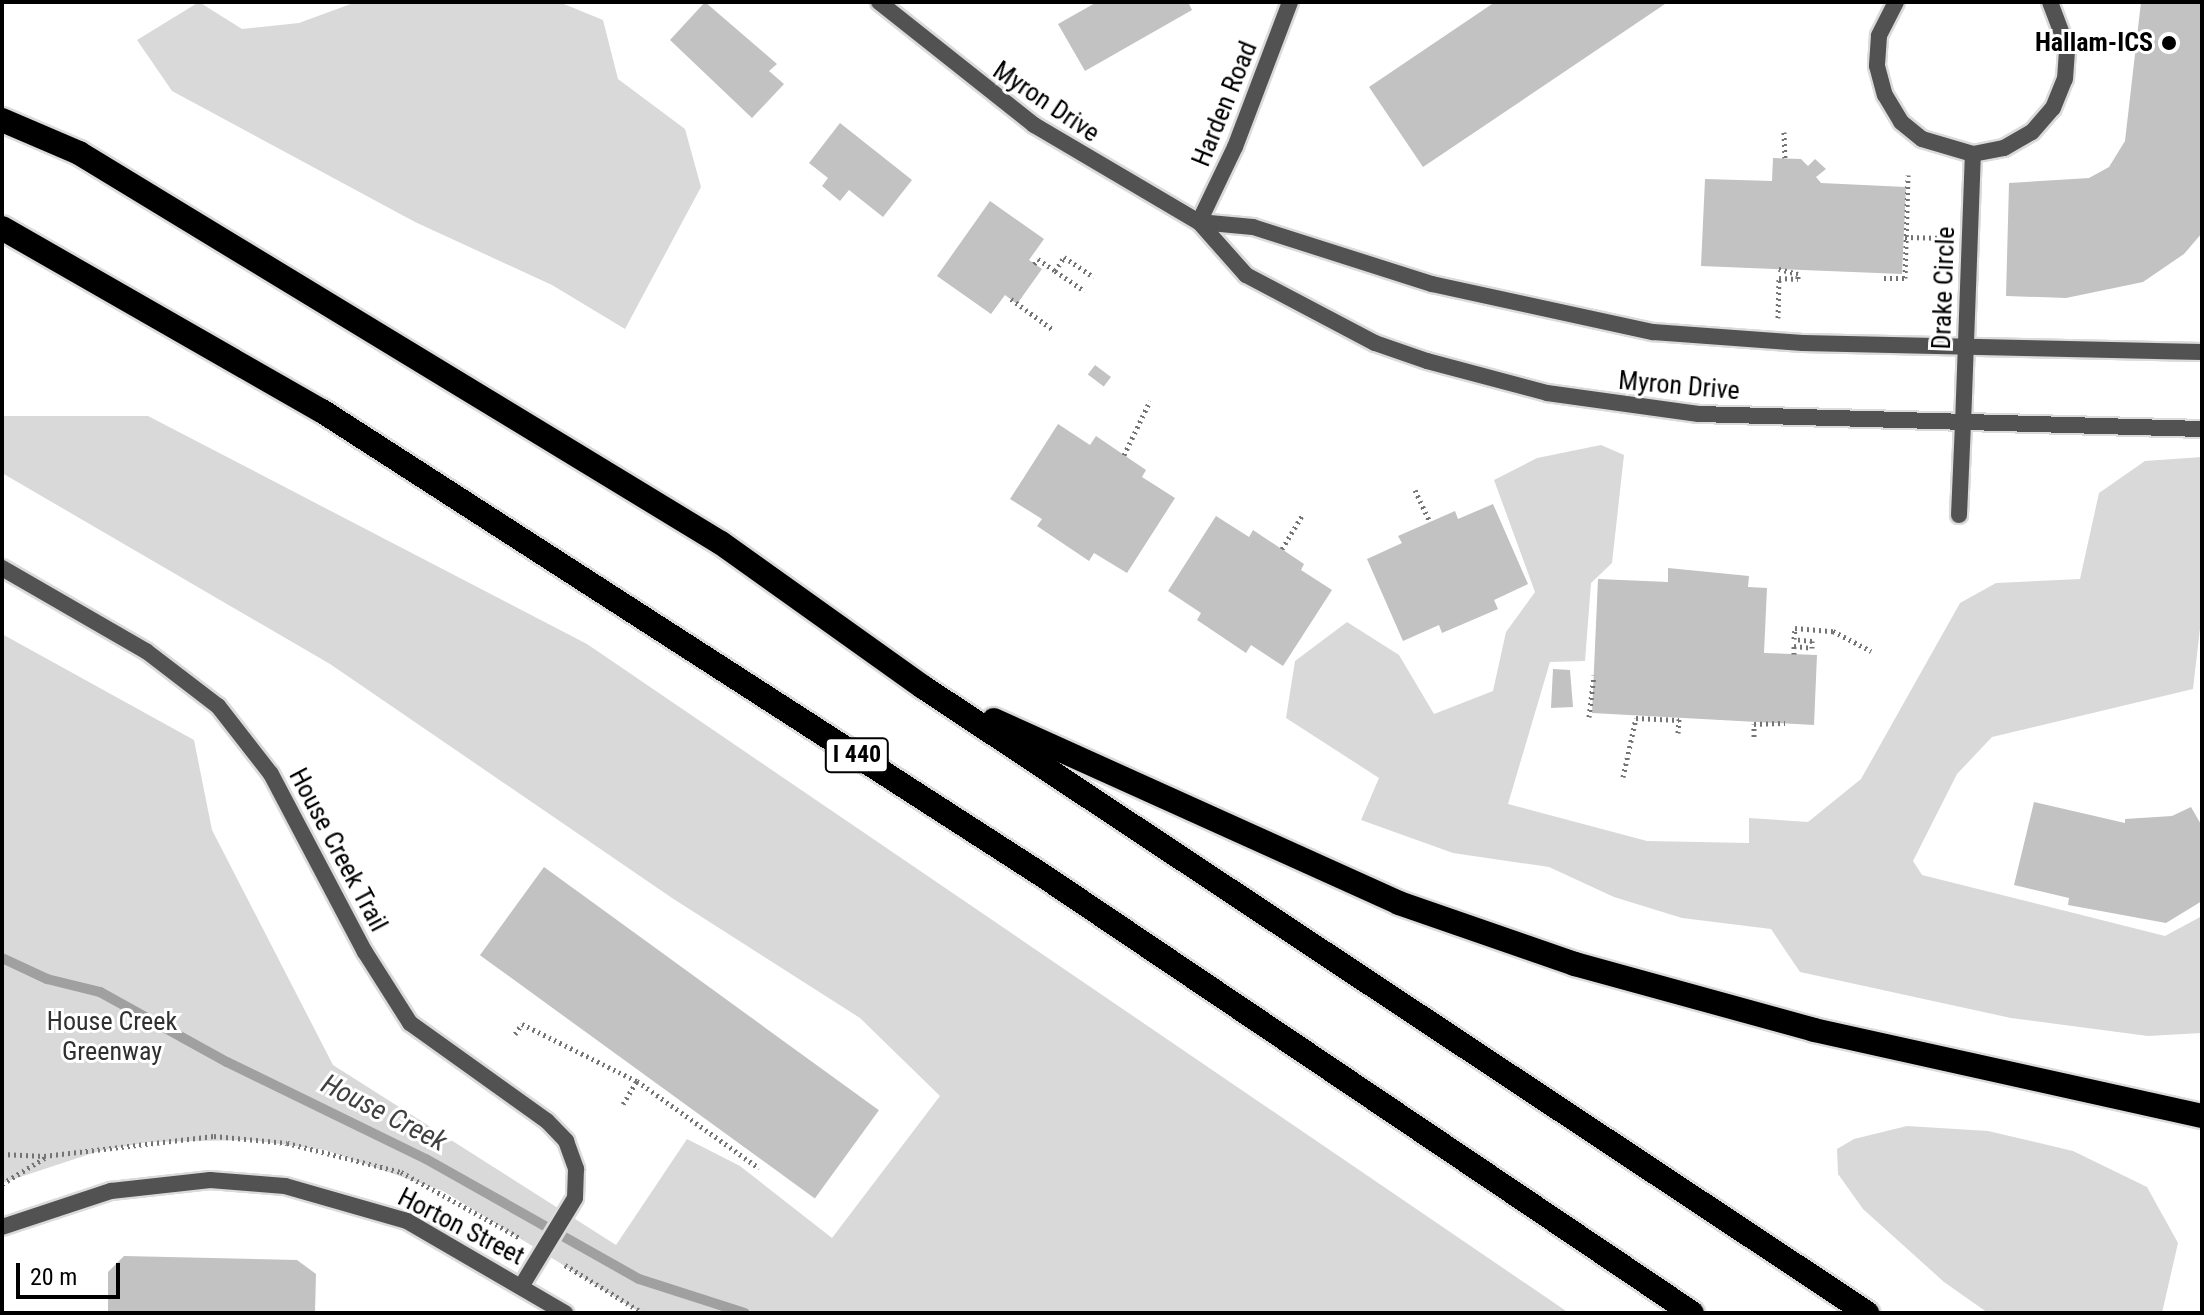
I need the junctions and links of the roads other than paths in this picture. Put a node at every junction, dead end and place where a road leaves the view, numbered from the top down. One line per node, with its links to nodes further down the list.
1 (879, 2): 7 (street, Myron Drive)
2 (1290, 2): 7 (street, Harden Road)
3 (1896, 2): 6 (street)
4 (2050, 2): 6 (street)
5 (2, 120): 15 (highway)
6 (1973, 154): 9 (street, Drake Circle)
7 (1199, 222): 9 (street, Myron Drive); 11 (street, Myron Drive)
8 (2, 228): 20 (highway, I 440)
9 (1966, 347): 10 (street, Myron Drive); 11 (street, Drake Circle)
10 (2202, 352)
11 (1963, 424): 12 (street, Myron Drive); 13 (street, Drake Circle)
12 (2202, 429)
13 (1959, 515)
14 (2, 568): 18 (street, House Creek Trail)
15 (923, 687): 16 (highway); 21 (highway)
16 (2202, 1116)
17 (2, 1227): 18 (street, Horton Street)
18 (522, 1285): 19 (street, Horton Street)
19 (565, 1313)
20 (1692, 1313)
21 (1867, 1313)

